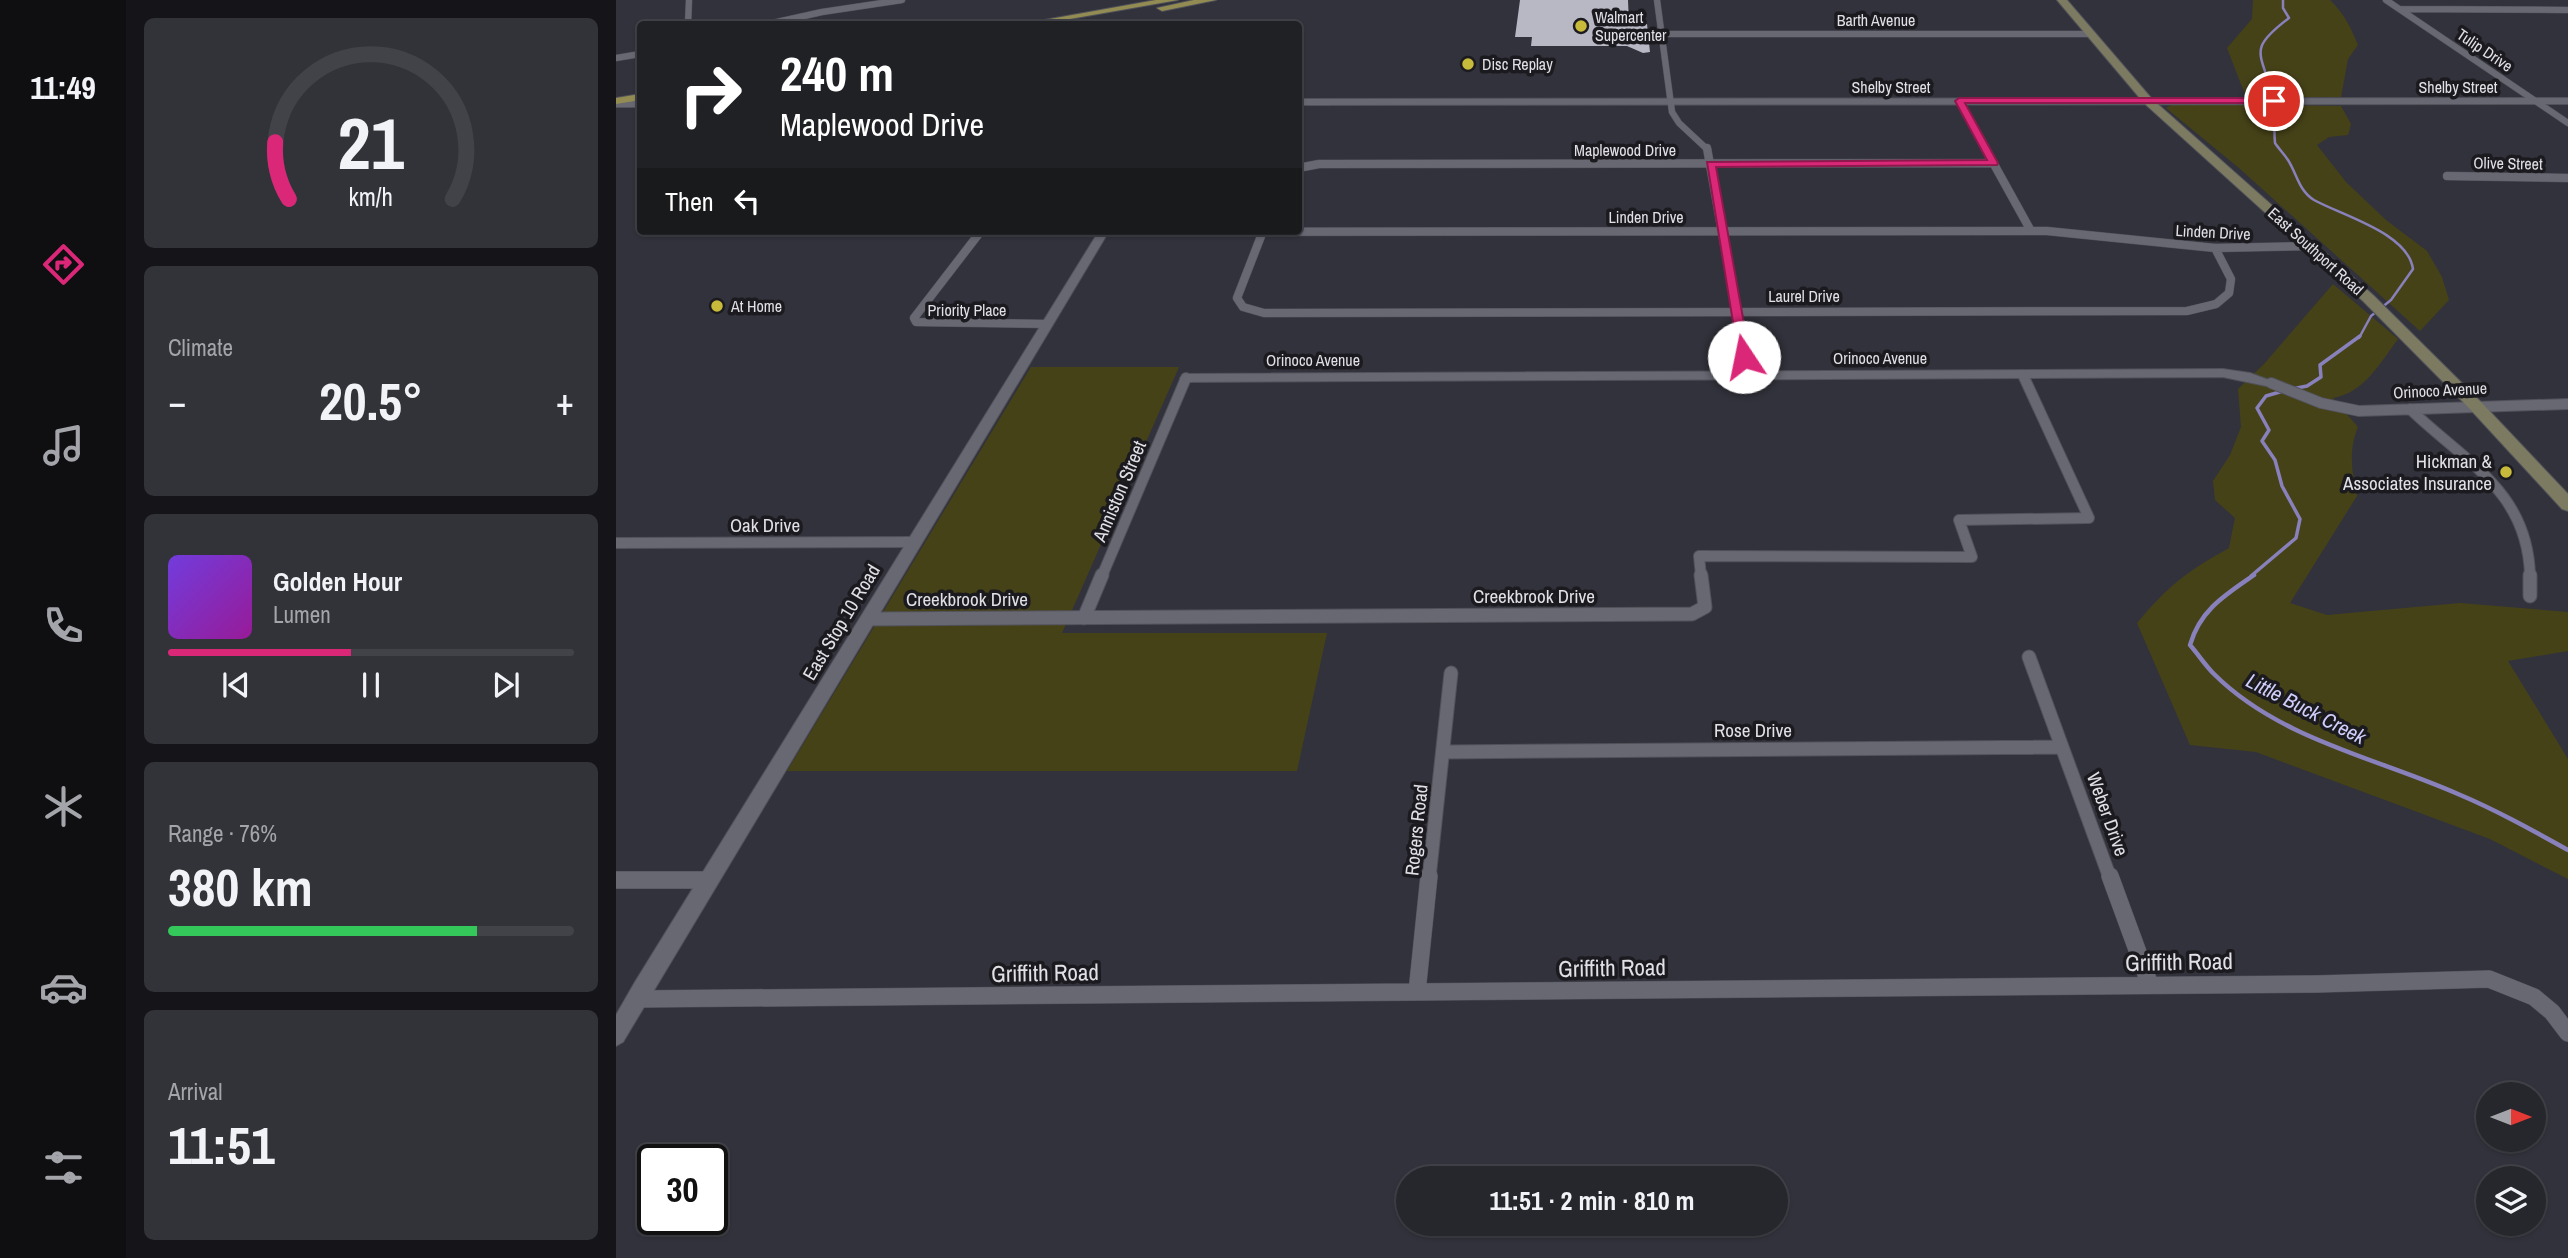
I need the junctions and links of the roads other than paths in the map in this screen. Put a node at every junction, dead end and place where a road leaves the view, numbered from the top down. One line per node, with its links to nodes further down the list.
1 (689, 0): 13 (street)
2 (902, 0): 14 (street)
3 (1173, 0): 15 (main road)
4 (1211, 0): 16 (main road)
5 (1657, 0): 17 (street)
6 (2062, 0): 18 (main road, East Southport Road)
7 (2386, 0): 9 (street, Tulip Drive)
8 (2542, 0): 10 (street)
9 (2400, 9): 10 (street); 27 (street, Tulip Drive)
10 (2557, 9): 11 (street); 12 (street)
11 (2568, 9)
12 (2568, 16)
13 (688, 21)
14 (782, 21)
15 (1045, 21)
16 (1086, 21)
17 (1661, 34): 18 (street, Barth Avenue); 24 (street)
18 (2091, 34): 26 (main road, East Southport Road)
19 (637, 54): 20 (street)
20 (616, 58)
21 (637, 90): 22 (main road)
22 (616, 94)
23 (637, 98): 30 (main road)
24 (1672, 101): 25 (street, Shelby Street); 29 (street, Shelby Street); 34 (street)
25 (1959, 101): 26 (street, Shelby Street); 33 (street)
26 (2148, 101): 27 (street, Shelby Street); 44 (main road, East Southport Road)
27 (2537, 101): 28 (street, Shelby Street); 32 (street, Tulip Drive)
28 (2568, 101)
29 (1302, 102)
30 (616, 103): 31 (street)
31 (637, 104)
32 (2568, 122)
33 (1993, 163): 34 (street, Maplewood Drive); 40 (street)
34 (1710, 164): 35 (street, Maplewood Drive); 39 (street)
35 (1302, 167)
36 (2447, 176): 37 (street, Olive Street)
37 (2568, 178)
38 (1302, 231): 39 (street, Linden Drive)
39 (1722, 231): 40 (street, Linden Drive); 47 (street)
40 (2031, 231): 45 (street, Linden Drive)
41 (978, 235): 48 (street, Priority Place)
42 (1102, 235): 48 (street, East Stop 10 Road)
43 (1261, 235): 46 (street)
44 (2312, 246): 45 (street, Linden Drive); 54 (main road, East Southport Road)
45 (2215, 248): 47 (street, Laurel Drive)
46 (1242, 306): 47 (street, Laurel Drive)
47 (1735, 312): 49 (street)
48 (1048, 324): 57 (street, East Stop 10 Road)
49 (1744, 357)
50 (2023, 375): 51 (street, Orinoco Avenue); 52 (street, Orinoco Avenue); 60 (street, Creekbrook Drive)
51 (1186, 377): 60 (street, Anniston Street)
52 (2271, 383): 55 (street, Orinoco Avenue)
53 (2568, 404): 54 (street, Orinoco Avenue)
54 (2475, 405): 55 (street, Orinoco Avenue); 56 (main road, East Southport Road)
55 (2410, 409): 59 (street)
56 (2568, 505)
57 (915, 542): 58 (street, Oak Drive); 61 (street, East Stop 10 Road)
58 (616, 543)
59 (2530, 596)
60 (1084, 618): 61 (street, Creekbrook Drive)
61 (867, 619): 67 (street, East Stop 10 Road)
62 (2029, 657): 64 (street, Weber Drive)
63 (1451, 673): 65 (street, Rogers Road)
64 (2062, 747): 65 (street, Rose Drive); 68 (street, Weber Drive)
65 (1444, 752): 69 (street, Rogers Road)
66 (616, 880): 67 (street)
67 (708, 880): 70 (street, East Stop 10 Road)
68 (2150, 985): 69 (street, Griffith Road); 71 (street, Griffith Road)
69 (1417, 992): 70 (street, Griffith Road)
70 (636, 999): 72 (street, East Stop 10 Road)
71 (2568, 1033)
72 (616, 1035)

